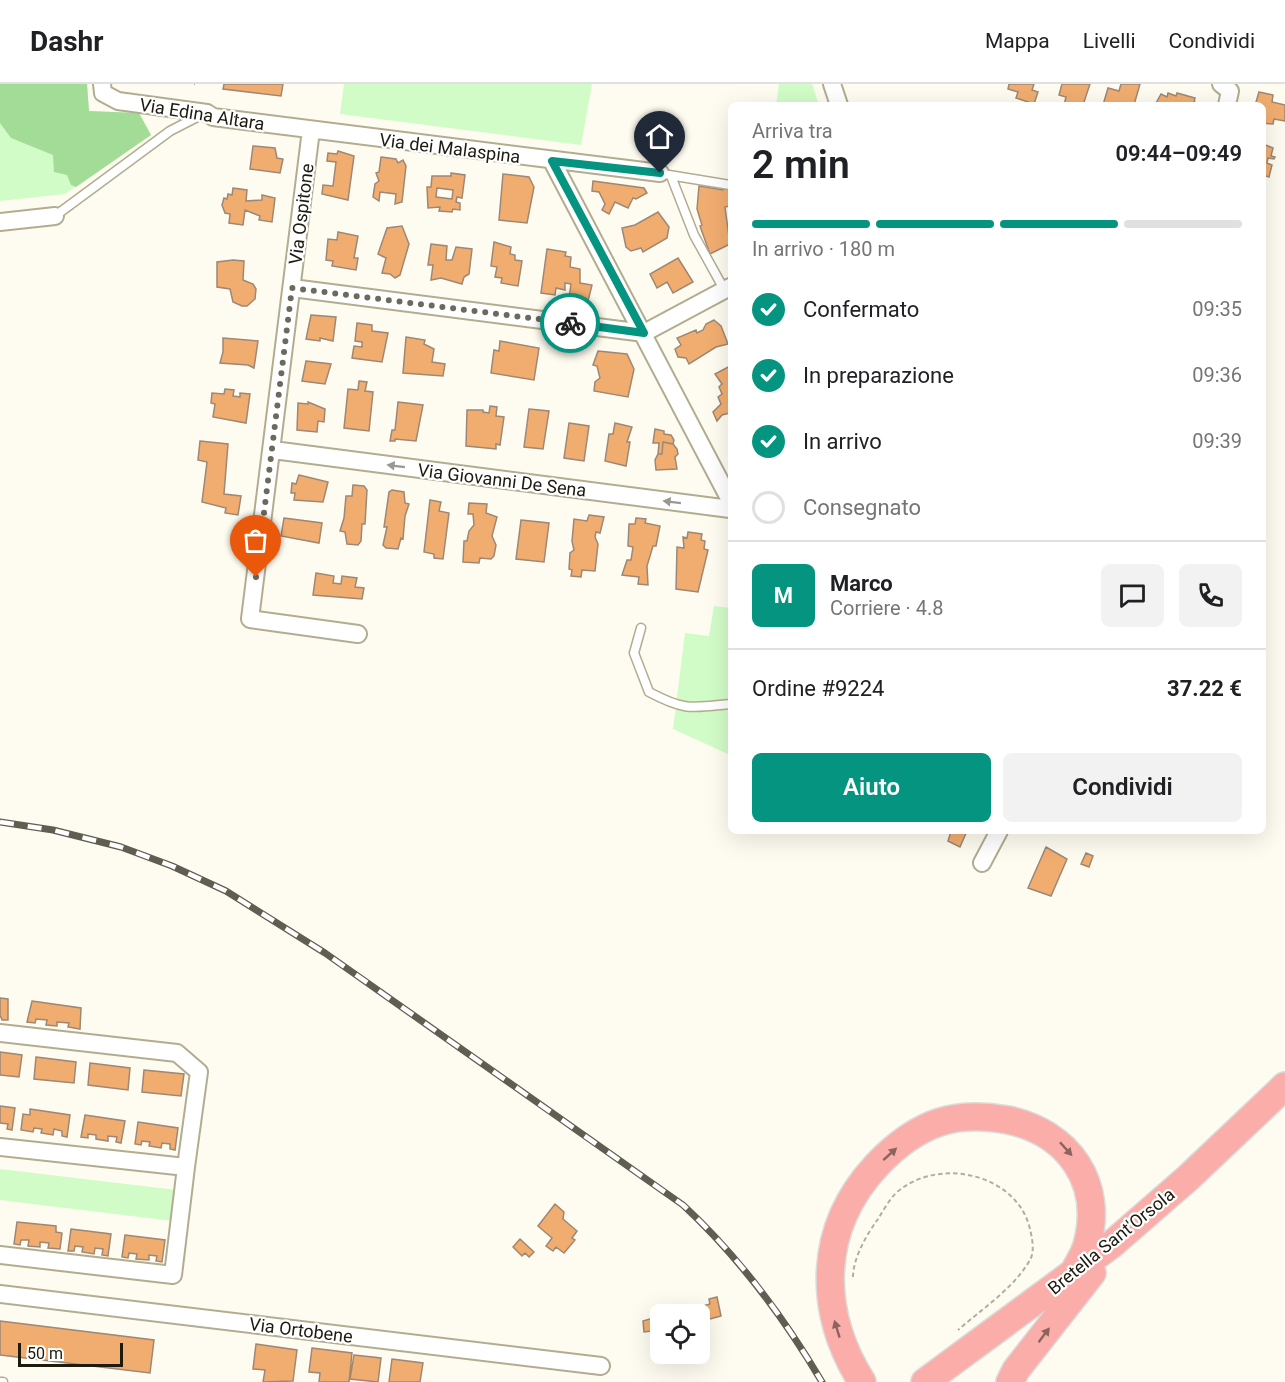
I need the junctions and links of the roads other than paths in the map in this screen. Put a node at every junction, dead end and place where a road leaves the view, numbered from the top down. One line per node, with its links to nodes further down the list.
1 (102, 84): 6 (street, Via Edina Altara)
2 (832, 84): 4 (street)
3 (1221, 84): 5 (street)
4 (838, 102)
5 (1228, 102)
6 (207, 112): 7 (street, Via Edina Altara); 11 (lane)
7 (311, 130): 8 (street, Via dei Malaspina); 13 (street, Via Ospitone)
8 (552, 161): 9 (street, Via dei Malaspina); 15 (street)
9 (666, 175): 10 (lane); 14 (lane)
10 (728, 185)
11 (55, 216): 12 (street)
12 (0, 222)
13 (292, 288): 15 (street); 16 (street, Via Ospitone)
14 (728, 289): 15 (street)
15 (644, 333): 17 (street)
16 (273, 450): 18 (street, Via Giovanni De Sena, one-way to 16); 20 (street, Via Ospitone)
17 (728, 496)
18 (728, 509)
19 (641, 628): 21 (lane)
20 (358, 634)
21 (728, 704)
22 (997, 834): 23 (street)
23 (982, 863)
24 (0, 1033): 27 (street)
25 (1285, 1086): 28 (main road, Bretella Sant'Orsola)
26 (0, 1147): 27 (street)
27 (186, 1167): 29 (street)
28 (1111, 1245): 30 (main road, Bretella Sant'Orsola); 35 (main road, one-way to 28)
29 (0, 1255)
30 (1071, 1277): 33 (main road, one-way to 30); 34 (main road, Bretella Sant'Orsola)
31 (0, 1294): 32 (street, Via Ortobene)
32 (601, 1366)
33 (862, 1382)
34 (925, 1382)
35 (1010, 1382)

